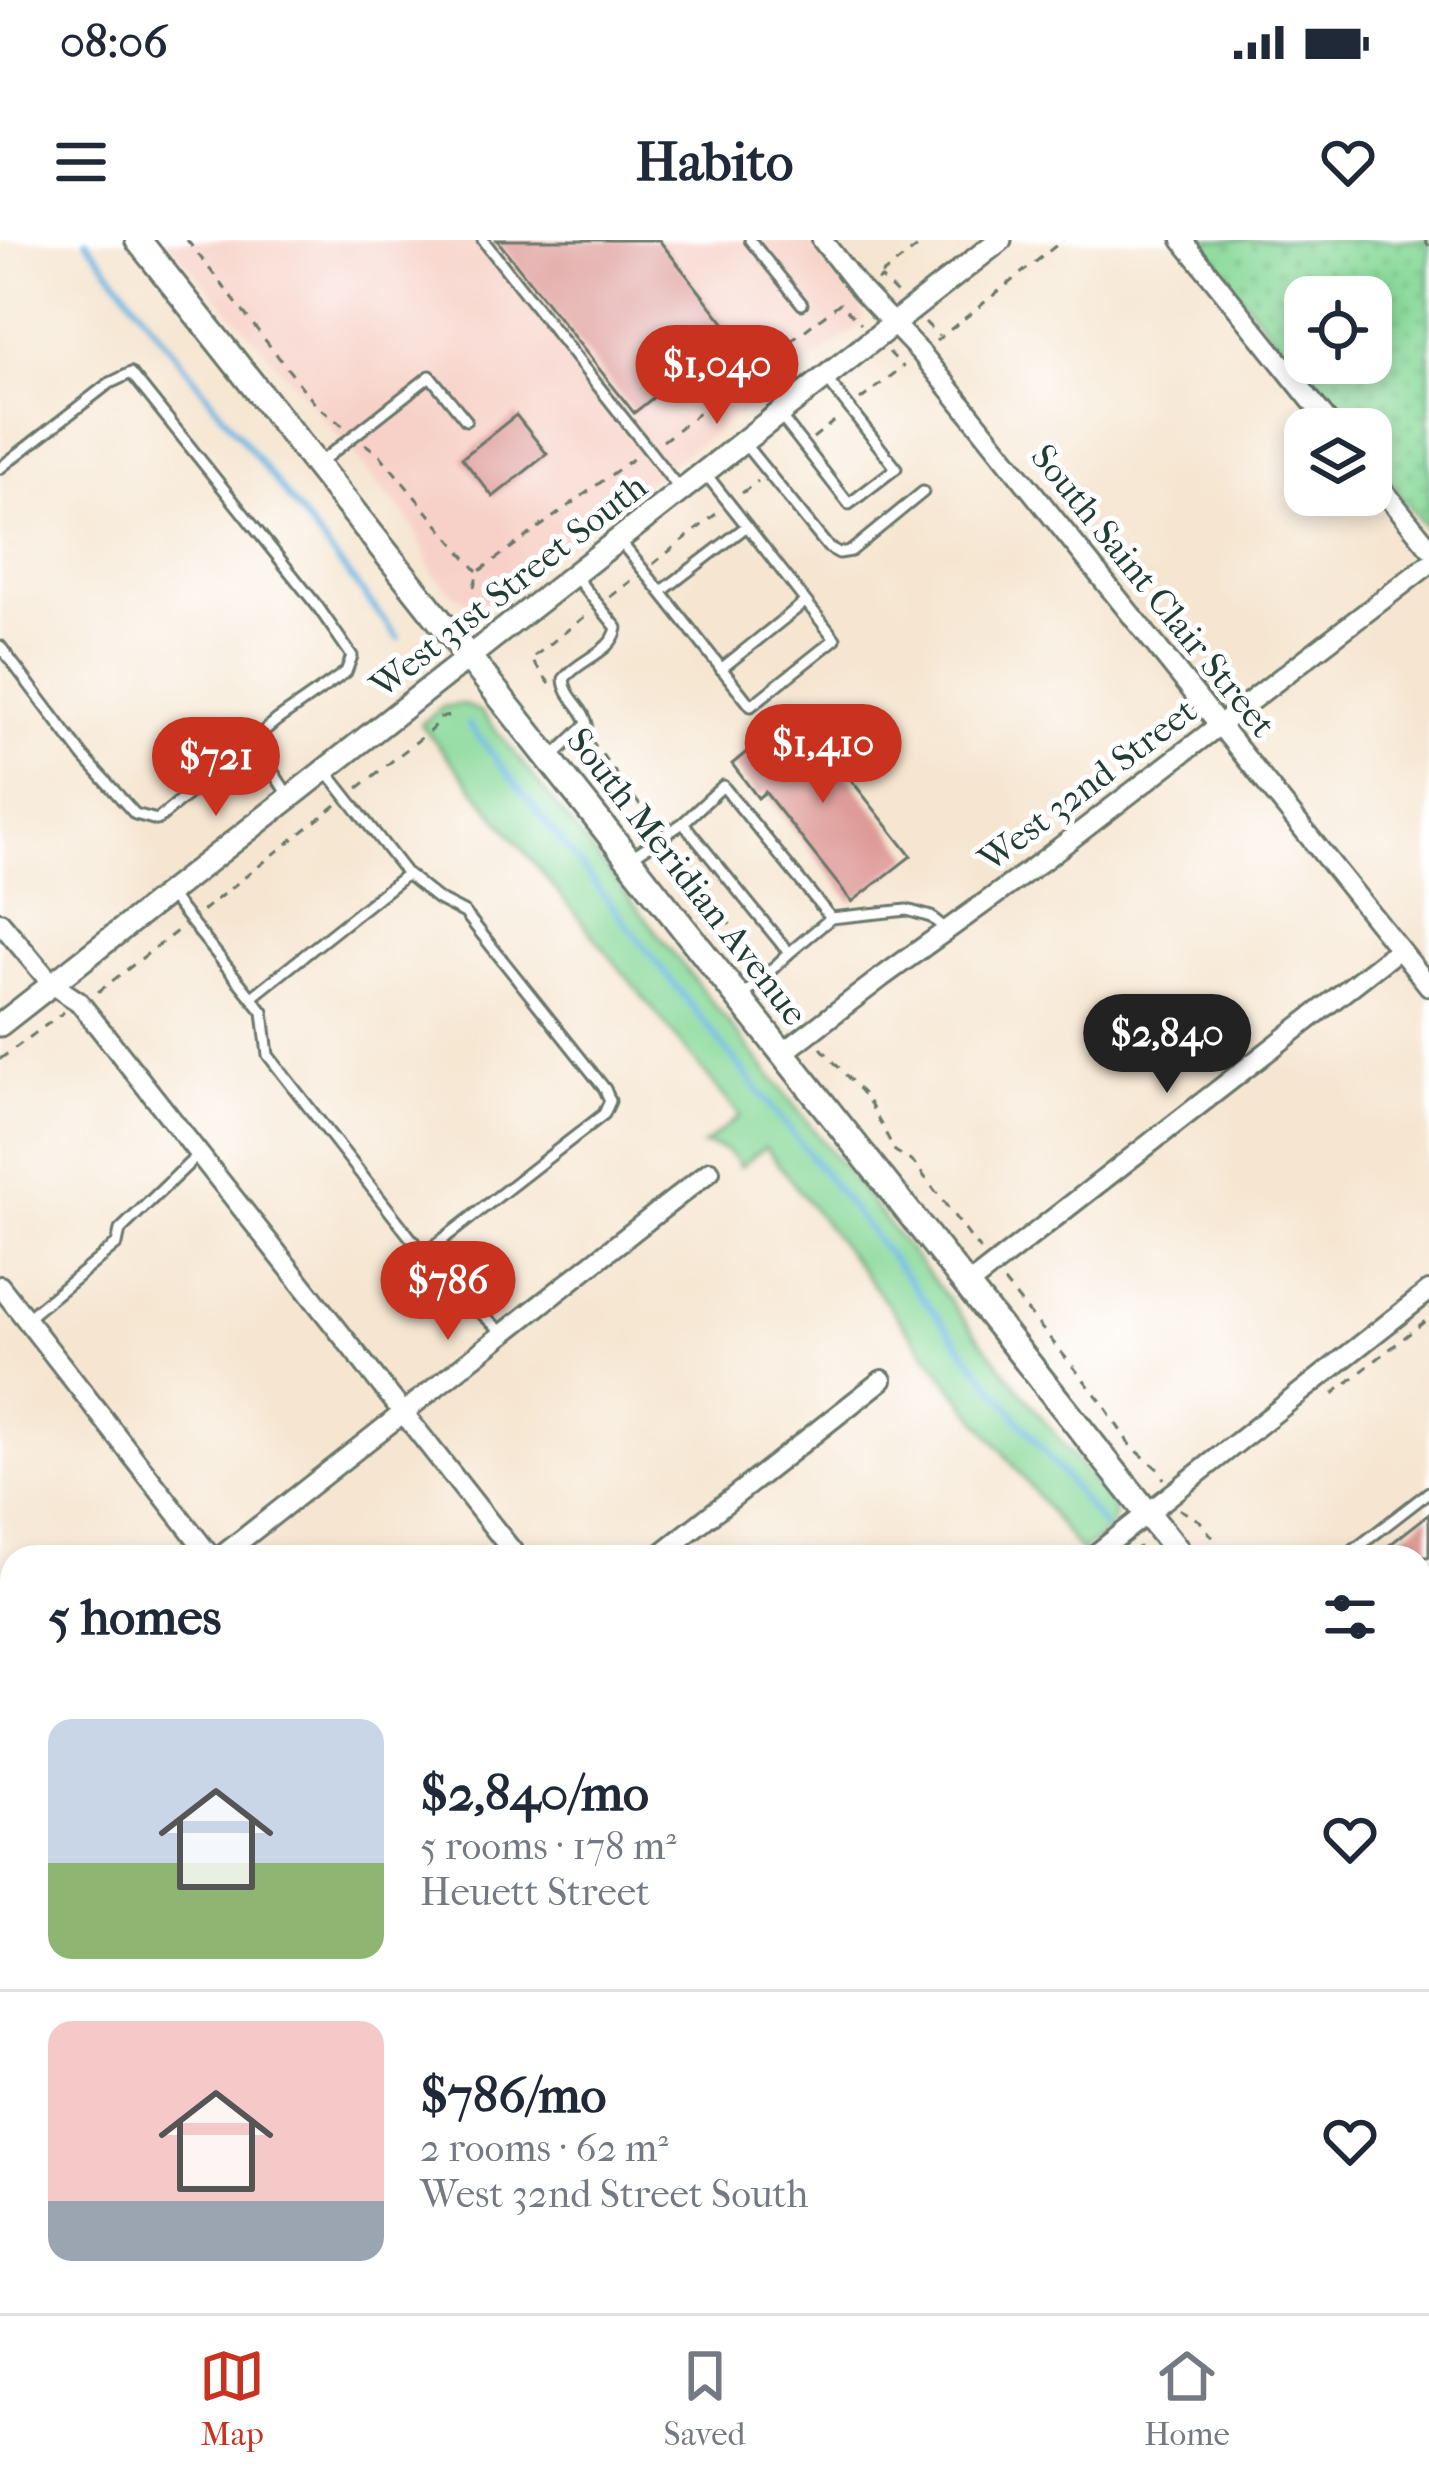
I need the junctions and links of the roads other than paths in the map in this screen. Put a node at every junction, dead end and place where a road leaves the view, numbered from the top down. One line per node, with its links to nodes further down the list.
1 (137, 240): 14 (main road, South Meridian Avenue)
2 (483, 240): 17 (lane)
3 (750, 240): 7 (lane)
4 (822, 240): 8 (street, South Saint Clair Street)
5 (1000, 240): 8 (street, West 31st Street South)
6 (1182, 240): 10 (street)
7 (802, 304)
8 (884, 331): 9 (street, West 31st Street South); 30 (street, South Saint Clair Street)
9 (826, 378): 11 (street, West 31st Street South); 11 (lane)
10 (1317, 408)
11 (779, 414): 13 (street, West 31st Street South)
12 (466, 420): 14 (lane)
13 (743, 442): 16 (street, West 31st Street South); 18 (lane)
14 (316, 465): 28 (main road, South Meridian Avenue)
15 (0, 468): 31 (lane)
16 (705, 472): 17 (street, West 31st Street South); 20 (lane)
17 (681, 491): 21 (street, West 31st Street South)
18 (923, 492)
19 (1392, 501): 22 (street)
20 (747, 526): 25 (lane); 26 (lane)
21 (619, 540): 24 (street, West 31st Street South); 25 (lane)
22 (1429, 547)
23 (1429, 564): 30 (street, West 32nd Street)
24 (574, 575): 28 (street, West 31st Street South); 32 (lane)
25 (661, 592): 29 (lane)
26 (806, 602): 29 (lane); 29 (lane)
27 (0, 646): 31 (lane)
28 (468, 658): 32 (main road, South Meridian Avenue); 33 (street, West 31st Street South)
29 (721, 669)
30 (1220, 725): 41 (street, West 32nd Street); 42 (street, South Saint Clair Street)
31 (252, 740): 34 (lane)
32 (549, 759): 36 (main road, South Meridian Avenue)
33 (326, 770): 34 (street, West 31st Street South); 37 (lane)
34 (290, 798): 38 (street, West 31st Street South)
35 (683, 823): 36 (lane); 39 (lane); 43 (lane)
36 (628, 860): 47 (main road, South Meridian Avenue)
37 (407, 874): 46 (lane); 52 (lane)
38 (168, 893): 44 (street, West 31st Street South); 46 (lane)
39 (831, 918): 41 (lane); 43 (lane)
40 (0, 922): 44 (street)
41 (947, 930): 49 (street, West 32nd Street)
42 (1399, 949): 45 (street, South Saint Clair Street); 54 (street)
43 (789, 953): 47 (lane)
44 (52, 984): 48 (street, West 31st Street South); 50 (street)
45 (1429, 986)
46 (252, 997): 52 (lane)
47 (740, 1000): 49 (main road, South Meridian Avenue)
48 (0, 1025)
49 (783, 1053): 54 (main road, South Meridian Avenue)
50 (198, 1155): 56 (lane); 59 (street)
51 (710, 1171): 57 (street)
52 (424, 1254): 57 (lane)
53 (0, 1286): 56 (street)
54 (967, 1286): 61 (main road, South Meridian Avenue)
55 (1429, 1291): 61 (street)
56 (26, 1319): 62 (street)
57 (503, 1334): 59 (street)
58 (882, 1380): 65 (street)
59 (402, 1414): 63 (street); 64 (street)
60 (1429, 1492): 68 (lane)
61 (1148, 1514): 66 (street); 67 (main road, South Meridian Avenue)
62 (205, 1545)
63 (231, 1545)
64 (507, 1545)
65 (672, 1545)
66 (1108, 1545)
67 (1173, 1545)
68 (1361, 1545)

